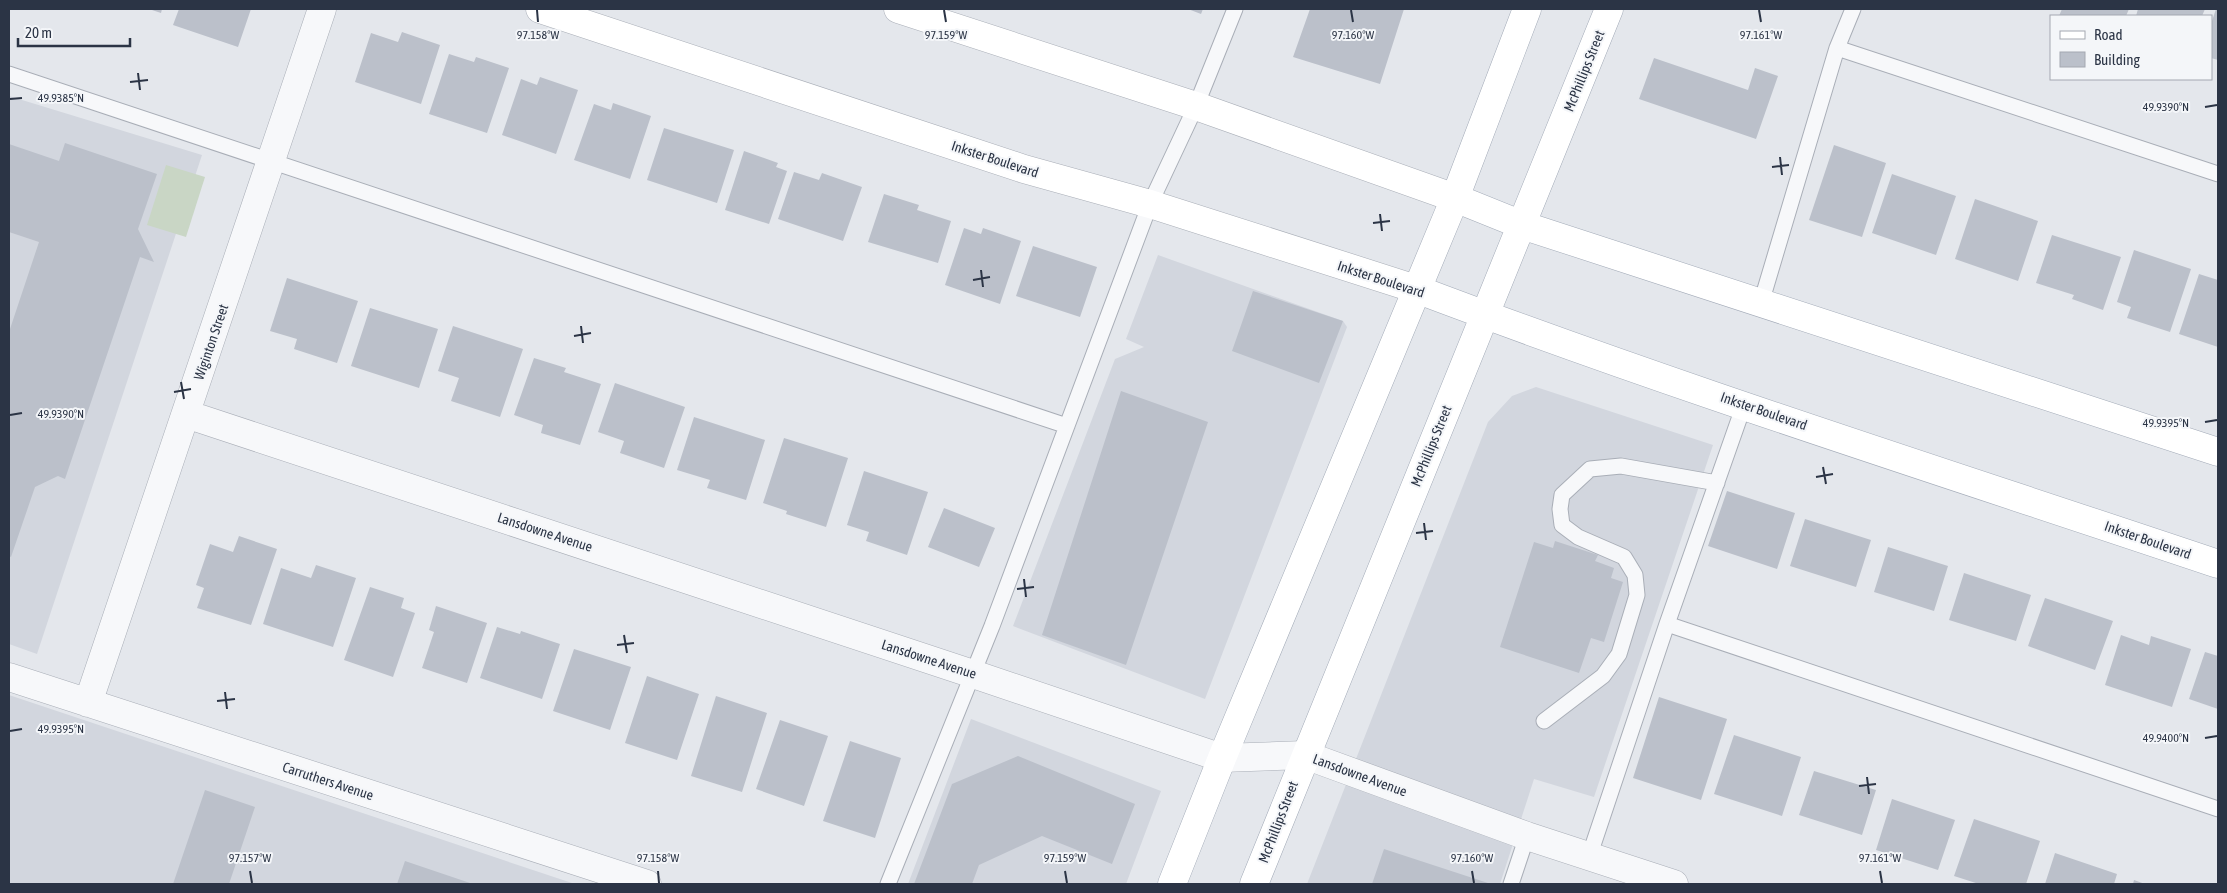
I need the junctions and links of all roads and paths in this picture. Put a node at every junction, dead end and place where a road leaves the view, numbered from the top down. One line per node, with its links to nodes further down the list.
1 (322, 9): 11 (street, Wiginton Street)
2 (540, 9): 14 (main road, Inkster Boulevard)
3 (898, 9): 10 (main road)
4 (1235, 9): 10 (lane)
5 (1527, 9): 13 (main road)
6 (1609, 9): 15 (main road, McPhillips Street)
7 (1853, 9): 8 (lane)
8 (1837, 48): 12 (lane); 17 (lane)
9 (9, 74): 11 (lane)
10 (1196, 106): 13 (main road); 14 (lane)
11 (272, 161): 20 (street, Wiginton Street); 21 (lane)
12 (2218, 174)
13 (1455, 198): 15 (main road); 16 (main road)
14 (1150, 204): 16 (main road, Inkster Boulevard); 21 (lane)
15 (1522, 225): 17 (main road); 18 (main road, McPhillips Street)
16 (1416, 289): 18 (main road, Inkster Boulevard); 31 (main road)
17 (1761, 303): 22 (main road)
18 (1484, 315): 19 (main road, Inkster Boulevard); 30 (main road, McPhillips Street)
19 (1744, 405): 23 (lane); 24 (main road, Inkster Boulevard)
20 (186, 414): 26 (street, Lansdowne Avenue); 28 (street, Wiginton Street)
21 (1067, 426): 26 (lane)
22 (2218, 452)
23 (1717, 483): 25 (lane); 29 (lane)
24 (2218, 564)
25 (1667, 624): 32 (lane); 34 (lane)
26 (973, 674): 31 (street, Lansdowne Avenue); 36 (lane)
27 (9, 677): 28 (street, Carruthers Avenue)
28 (88, 703): 35 (street, Carruthers Avenue)
29 (1544, 722)
30 (1305, 755): 31 (street, Lansdowne Avenue); 33 (street, Lansdowne Avenue); 38 (main road, McPhillips Street)
31 (1222, 758): 37 (main road)
32 (2218, 809)
33 (1527, 836): 34 (street, Lansdowne Avenue); 39 (lane)
34 (1589, 856): 40 (street, Lansdowne Avenue)
35 (647, 884)
36 (888, 884)
37 (1172, 884)
38 (1254, 884)
39 (1511, 884)
40 (1674, 884)

